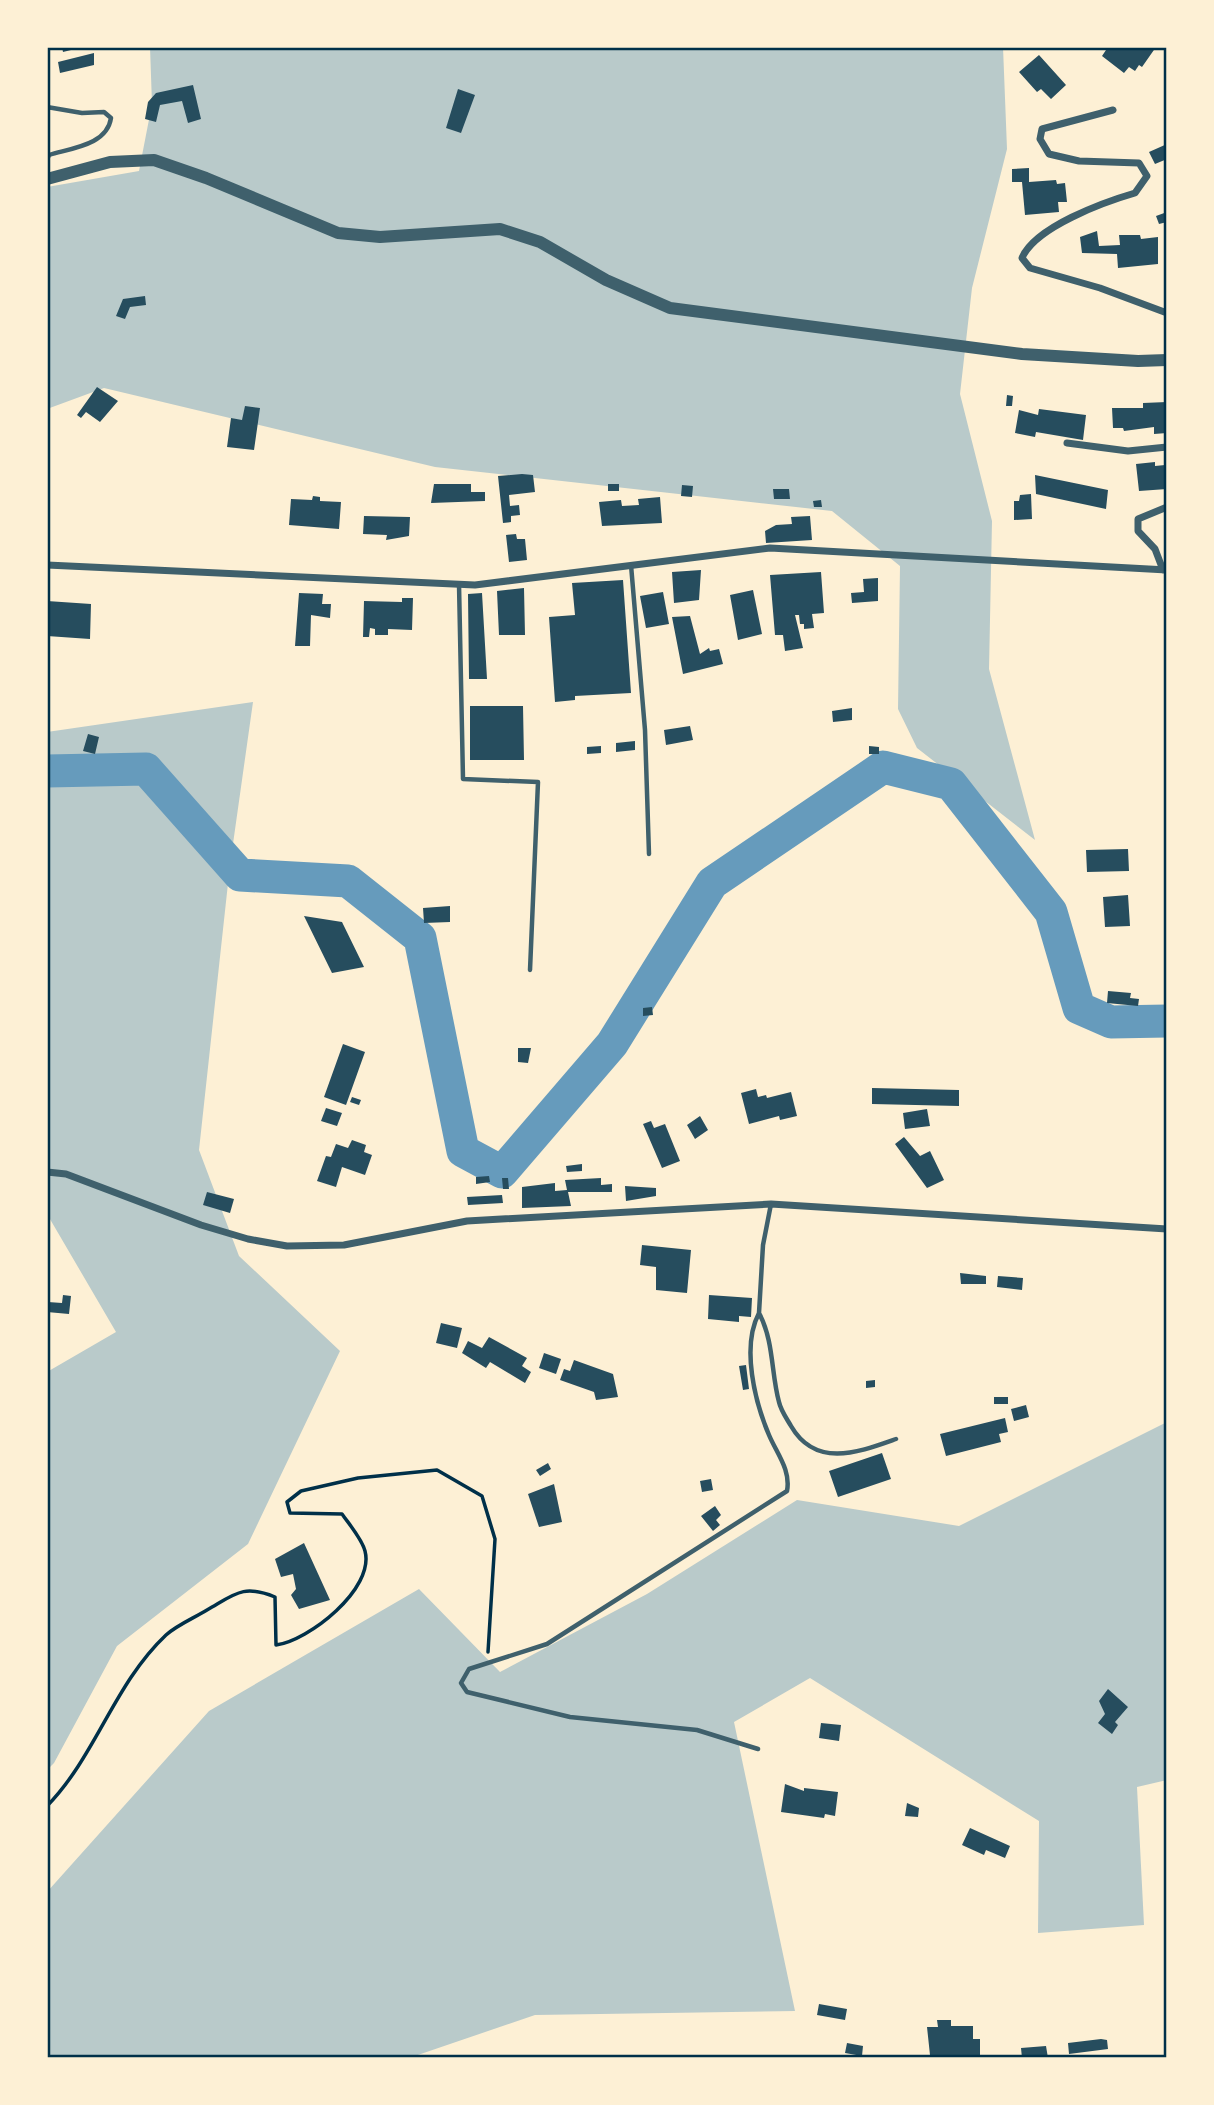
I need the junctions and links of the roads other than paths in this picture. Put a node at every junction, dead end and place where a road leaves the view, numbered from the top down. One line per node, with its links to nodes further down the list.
1 (47, 107): 3 (lane)
2 (1113, 110): 5 (street)
3 (47, 160)
4 (47, 178): 6 (street)
5 (1167, 313)
6 (1167, 360)
7 (1067, 443): 8 (street)
8 (1167, 447)
9 (1167, 507): 12 (street)
10 (47, 565): 13 (street)
11 (631, 565): 12 (street); 13 (street); 14 (lane)
12 (1165, 570)
13 (459, 584): 15 (lane)
14 (649, 854)
15 (530, 971)
16 (47, 1172): 17 (street)
17 (771, 1204): 18 (street); 19 (lane)
18 (1167, 1229)
19 (759, 1312): 20 (lane); 21 (lane)
20 (896, 1438)
21 (758, 1749)

